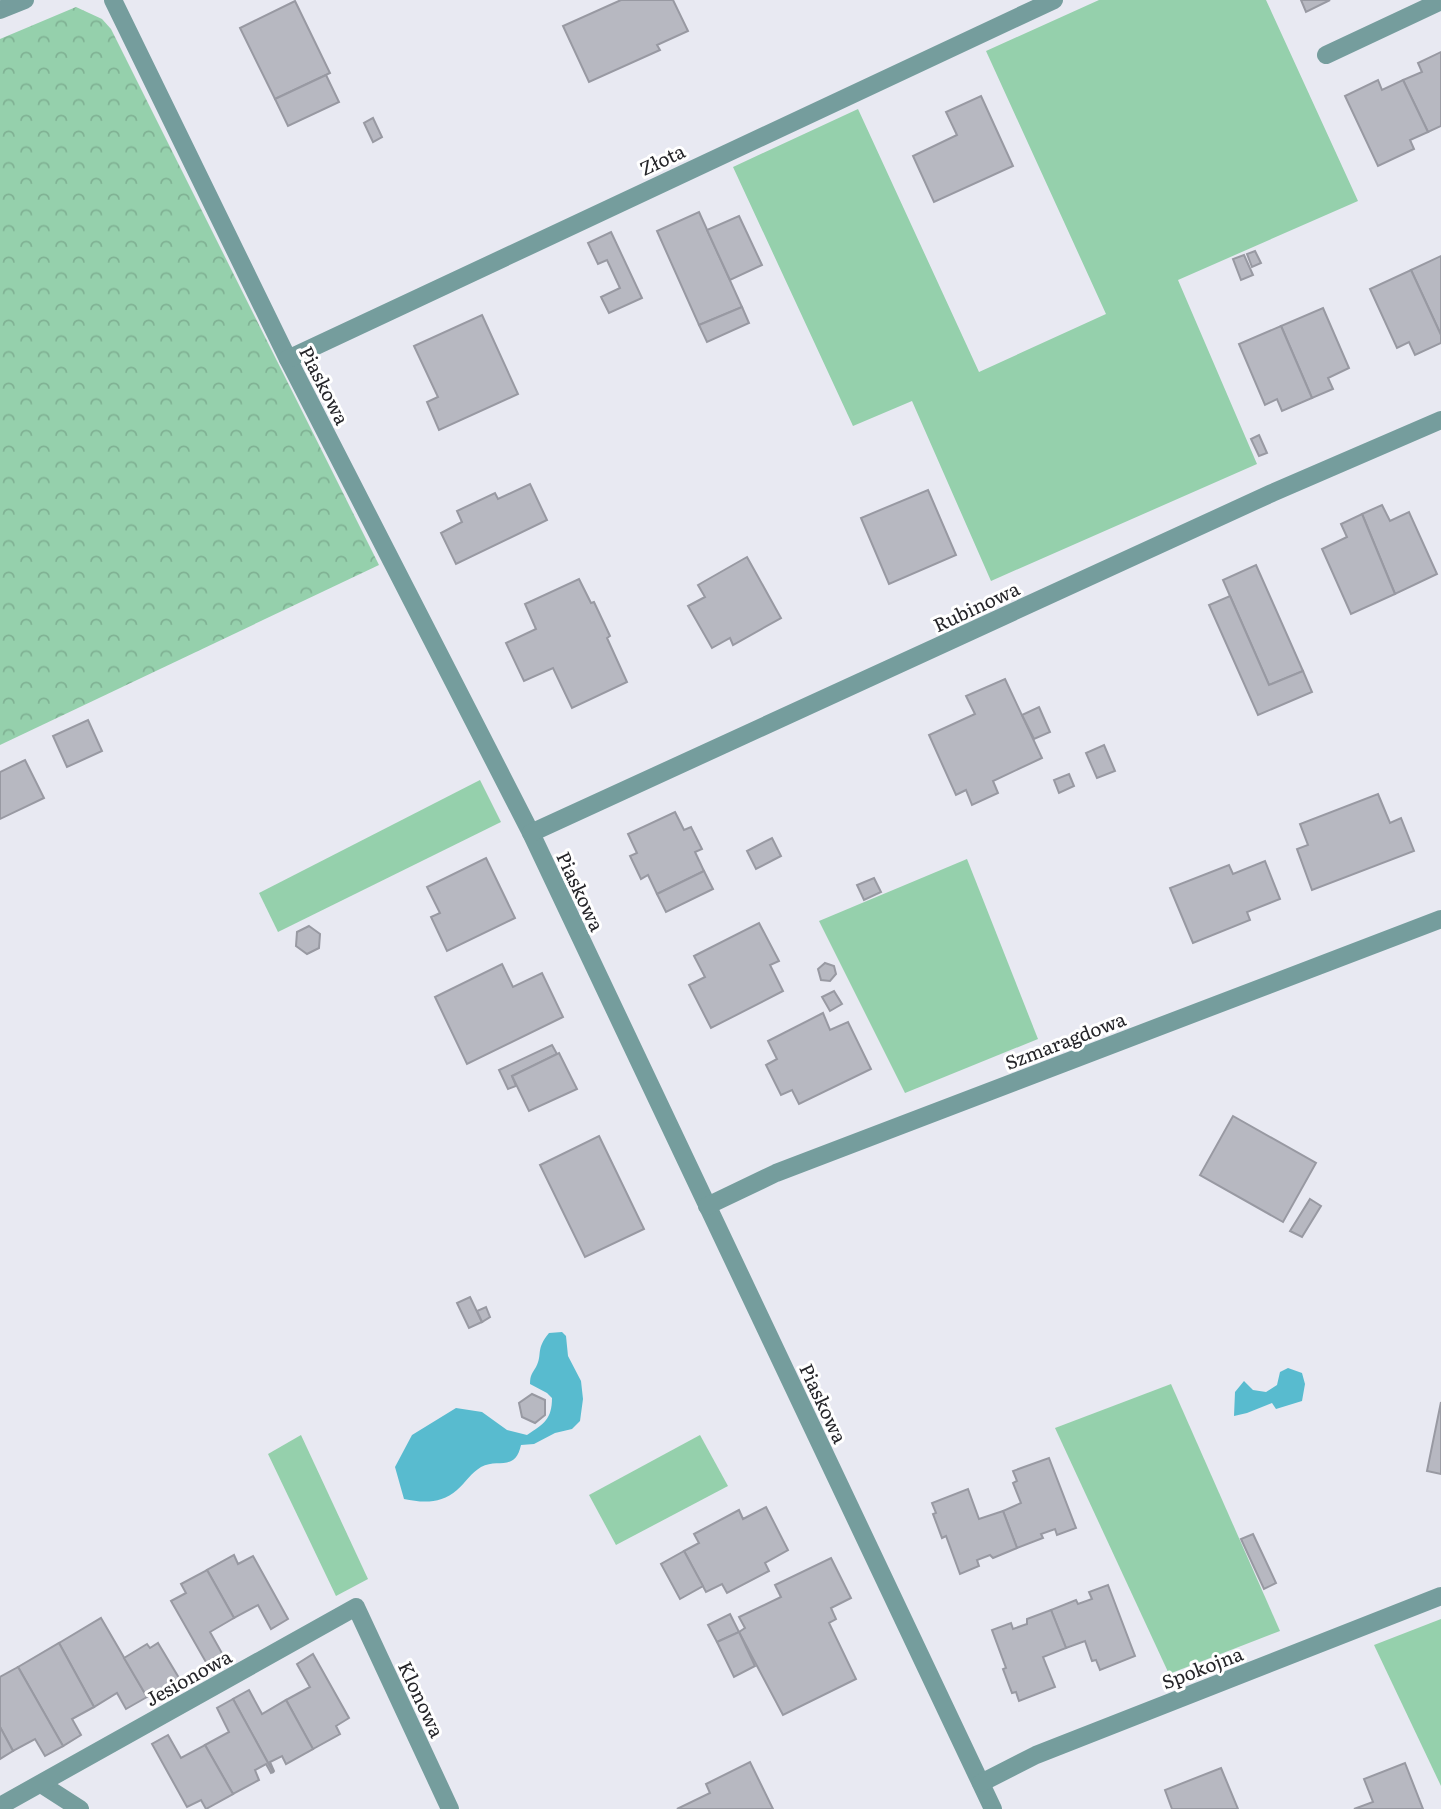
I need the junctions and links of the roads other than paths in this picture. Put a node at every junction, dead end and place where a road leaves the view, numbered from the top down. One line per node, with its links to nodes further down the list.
1 (24, 0): 5 (street)
2 (113, 0): 7 (street, Piaskowa)
3 (1054, 0): 7 (street, Złota)
4 (1441, 1): 6 (street)
5 (0, 10)
6 (1326, 55)
7 (288, 359): 9 (street, Piaskowa)
8 (1441, 419): 9 (street, Rubinowa)
9 (531, 834): 11 (street, Piaskowa)
10 (1441, 919): 11 (street, Szmaragdowa)
11 (707, 1206): 14 (street, Piaskowa)
12 (1441, 1596): 14 (street, Spokojna)
13 (356, 1607): 15 (street, Jesionowa); 18 (street, Klonowa)
14 (981, 1783): 19 (street, Piaskowa)
15 (41, 1784): 16 (street, Jesionowa); 17 (street)
16 (0, 1806)
17 (80, 1809)
18 (450, 1809)
19 (993, 1809)

